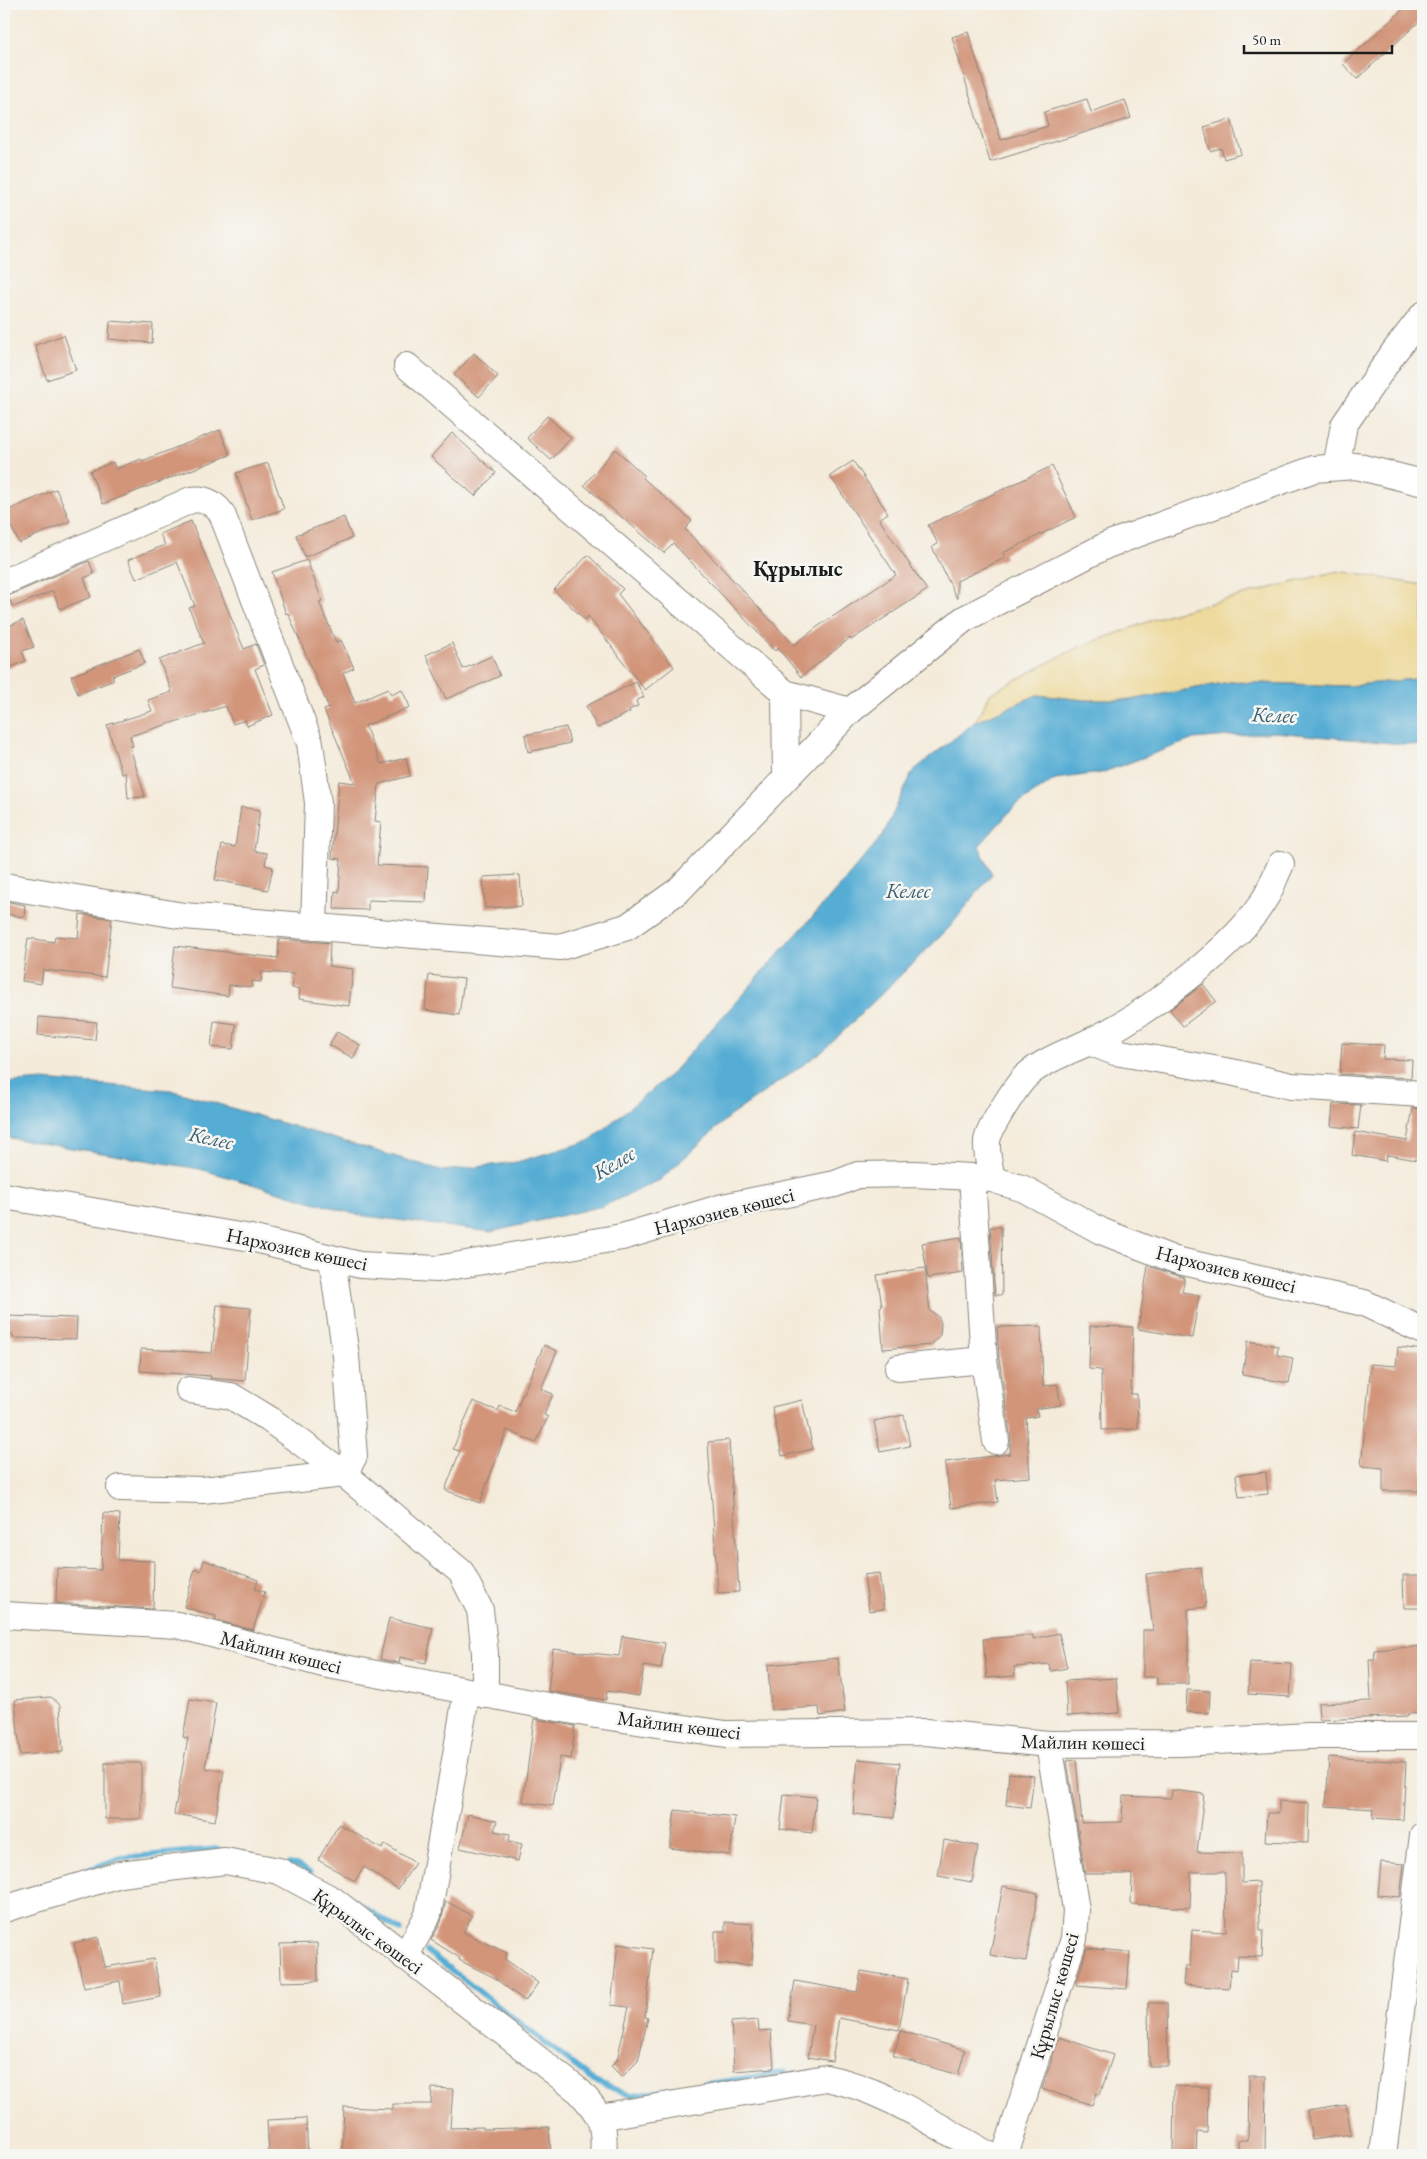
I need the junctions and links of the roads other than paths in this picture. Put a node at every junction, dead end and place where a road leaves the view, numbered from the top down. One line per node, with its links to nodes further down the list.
1 (1423, 316): 3 (street)
2 (407, 366): 6 (street)
3 (1336, 467): 4 (street); 7 (street)
4 (1423, 483)
5 (4, 582): 11 (street)
6 (785, 693): 7 (street); 8 (street)
7 (850, 711): 8 (street)
8 (786, 777): 11 (street)
9 (1281, 864): 12 (street)
10 (4, 886): 11 (street)
11 (314, 926)
12 (1089, 1042): 13 (street); 14 (street)
13 (1423, 1094)
14 (982, 1178): 16 (street, Нархозиев көшесі); 17 (street, Нархозиев көшесі); 18 (street)
15 (4, 1196): 16 (street, Нархозиев көшесі)
16 (332, 1259): 22 (street)
17 (1423, 1331)
18 (984, 1360): 19 (street); 21 (street)
19 (898, 1368)
20 (189, 1390): 22 (street)
21 (996, 1441)
22 (344, 1474): 23 (street); 25 (street)
23 (120, 1488)
24 (4, 1615): 25 (street, Майлин көшесі)
25 (476, 1693): 27 (street, Майлин көшесі); 30 (street)
26 (1423, 1736): 27 (street, Майлин көшесі)
27 (1049, 1744): 34 (street, Құрылыс көшесі)
28 (1423, 1835): 35 (street)
29 (4, 1909): 30 (street, Құрылыс көшесі)
30 (405, 1957): 31 (street, Құрылыс көшесі)
31 (600, 2117): 32 (street, Құрылыс көшесі); 33 (street)
32 (603, 2155)
33 (989, 2155)
34 (1005, 2155)
35 (1383, 2155)

